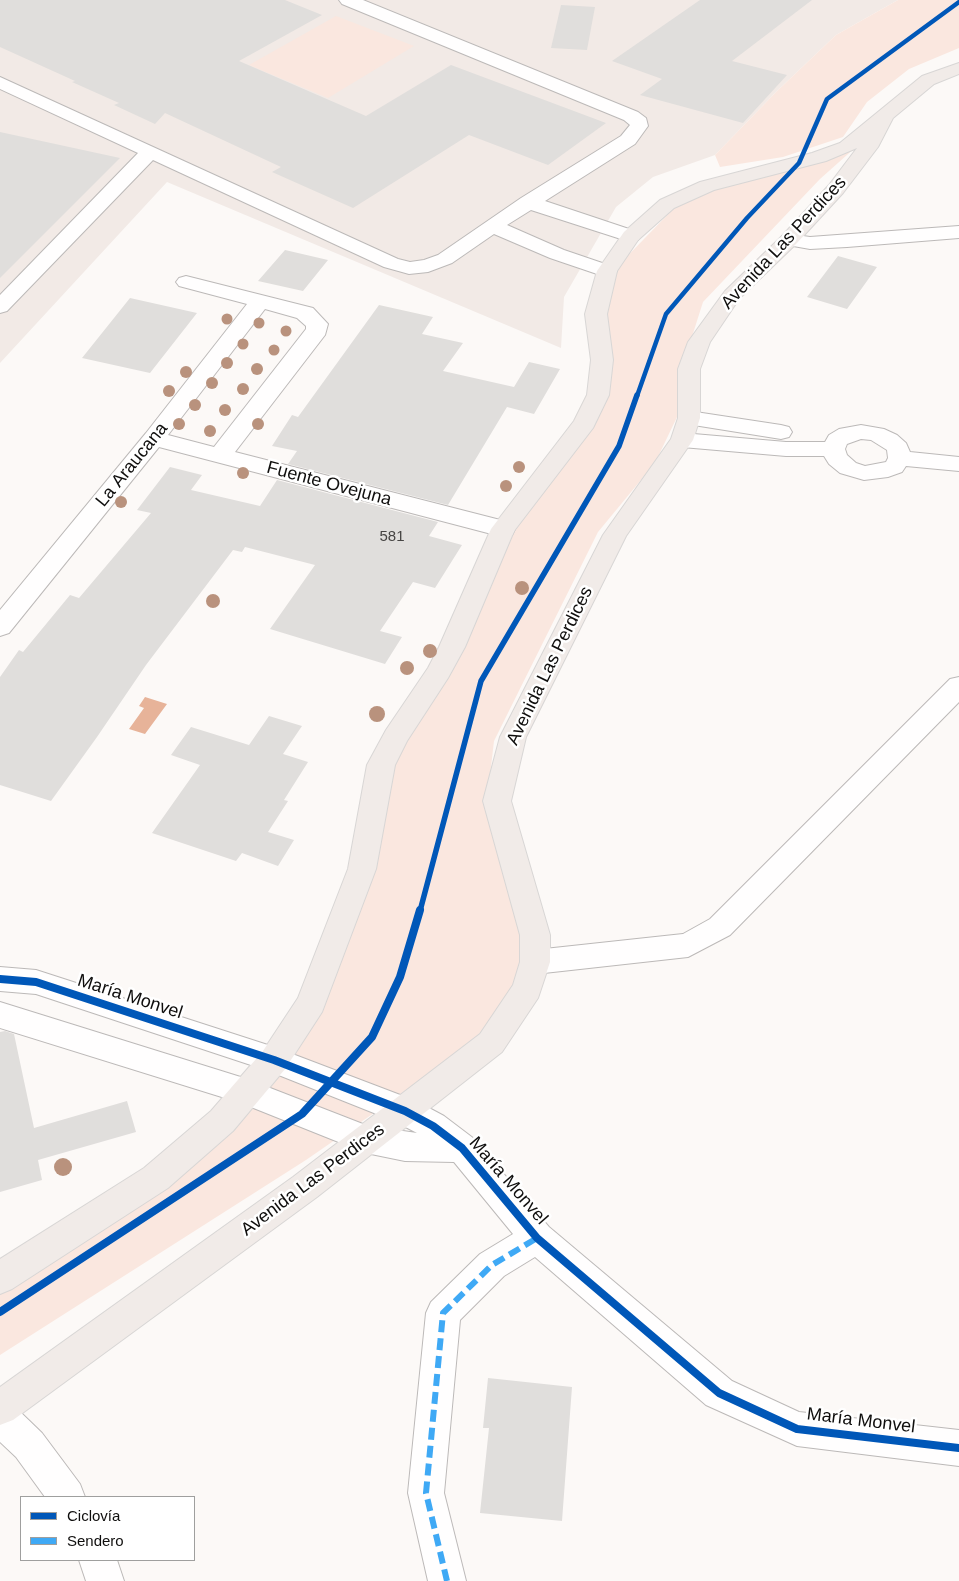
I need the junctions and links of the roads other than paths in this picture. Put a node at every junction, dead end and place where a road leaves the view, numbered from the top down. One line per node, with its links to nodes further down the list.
1 (357, 1): 8 (street)
2 (959, 68): 4 (main road, Avenida Las Perdices)
3 (0, 82): 5 (street)
4 (886, 116): 6 (main road); 7 (main road, Avenida Las Perdices)
5 (150, 152): 9 (street); 16 (street)
6 (799, 163): 7 (main road); 11 (main road)
7 (836, 189): 12 (main road, Avenida Las Perdices)
8 (528, 202): 9 (street); 11 (street)
9 (492, 226): 13 (street)
10 (959, 232): 12 (street)
11 (631, 236): 13 (main road)
12 (789, 240): 17 (main road, Avenida Las Perdices)
13 (607, 271): 23 (main road)
14 (186, 282): 15 (street)
15 (260, 301): 18 (street, La Araucana); 20 (street)
16 (0, 307)
17 (686, 429): 19 (street); 26 (main road, Avenida Las Perdices)
18 (154, 438): 20 (street, Fuente Ovejuna); 24 (street, La Araucana)
19 (835, 445): 21 (street); 21 (street)
20 (220, 455): 23 (street, Fuente Ovejuna)
21 (900, 458): 22 (street)
22 (959, 464)
23 (503, 529): 29 (main road)
24 (0, 627)
25 (959, 686): 26 (street)
26 (535, 962): 31 (main road, Avenida Las Perdices)
27 (0, 979): 29 (street, María Monvel)
28 (0, 1015): 30 (street, María Monvel)
29 (274, 1060): 30 (main road); 31 (street, María Monvel)
30 (247, 1092): 32 (street, María Monvel); 35 (main road)
31 (405, 1112): 32 (main road, Avenida Las Perdices); 33 (street, María Monvel)
32 (366, 1139): 33 (street, María Monvel); 36 (main road, Avenida Las Perdices)
33 (462, 1148): 34 (street, María Monvel)
34 (537, 1238): 38 (street, María Monvel); 42 (street)
35 (0, 1278)
36 (0, 1408)
37 (0, 1417): 39 (street)
38 (959, 1448)
39 (66, 1496)
40 (98, 1561): 41 (street)
41 (105, 1581)
42 (447, 1581)

